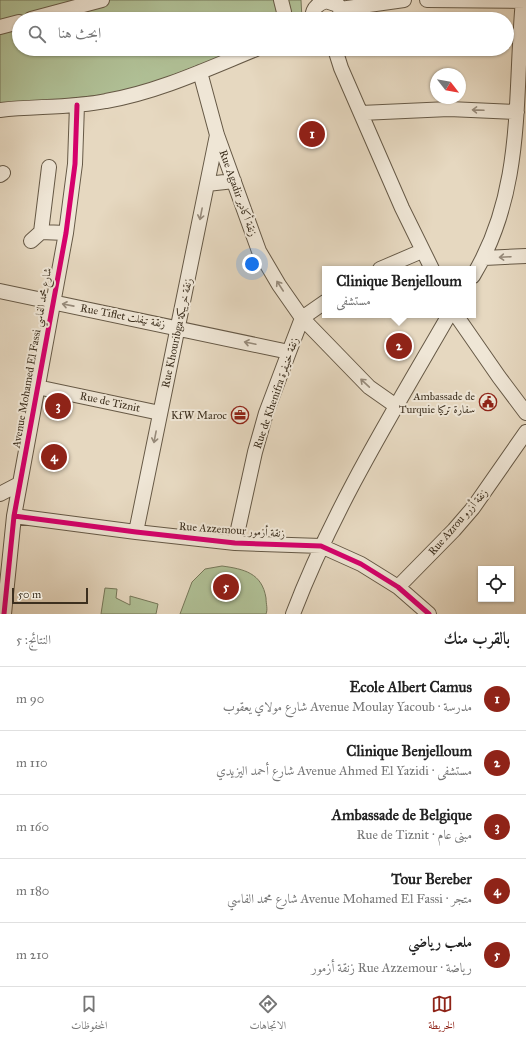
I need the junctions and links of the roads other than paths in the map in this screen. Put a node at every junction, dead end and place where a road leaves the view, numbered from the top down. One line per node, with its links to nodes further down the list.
1 (102, 0): 7 (street)
2 (404, 0): 5 (street)
3 (427, 0): 4 (street)
4 (524, 1): 15 (street)
5 (339, 8): 6 (street)
6 (313, 10)
7 (57, 12)
8 (12, 24): 9 (street)
9 (0, 27)
10 (239, 56): 12 (street)
11 (337, 56): 16 (street)
12 (200, 72): 13 (street); 18 (street, Rue Agadir زنقة أكادير)
13 (77, 105): 14 (street); 22 (street, Avenue Mohamed El Fassi شارع محمد الفاسي)
14 (0, 110)
15 (517, 112): 16 (street, one-way to 16); 17 (street)
16 (361, 113): 23 (street)
17 (521, 130): 25 (street)
18 (217, 134): 20 (street, Rue Agadir زنقة أكادير); 21 (street, Rue Khouribga زنقة خريبكة)
19 (49, 167): 22 (street)
20 (234, 181): 21 (street); 32 (street, Rue Agadir زنقة أكادير, one-way to 20)
21 (207, 184): 35 (street, Rue Khouribga زنقة خريبكة, one-way to 35)
22 (66, 233): 30 (street, Avenue Mohamed El Fassi شارع محمد الفاسي)
23 (422, 251): 26 (street); 27 (street)
24 (526, 256): 25 (street, one-way to 25)
25 (484, 258): 28 (street)
26 (387, 266)
27 (430, 266)
28 (476, 271)
29 (0, 291): 30 (street, Rue Tiflet زنقة تيفلت)
30 (52, 302): 35 (street, Rue Tiflet زنقة تيفلت, one-way to 30); 37 (street, Avenue Mohamed El Fassi شارع محمد الفاسي)
31 (322, 304): 32 (street)
32 (302, 318): 36 (street, Rue de Khenifra زنقة خنيفرة); 38 (street, Rue Agadir زنقة أكادير, one-way to 32)
33 (448, 318): 38 (street)
34 (458, 318): 39 (street)
35 (178, 328): 36 (street, Rue Tiflet زنقة تيفلت, one-way to 35); 40 (street, Rue Khouribga زنقة خريبكة)
36 (288, 352): 46 (street, Rue de Khenifra زنقة خنيفرة)
37 (37, 387): 40 (street, Rue de Tiznit); 42 (street, Avenue Mohamed El Fassi شارع محمد الفاسي)
38 (396, 406): 47 (street)
39 (526, 412)
40 (160, 413): 45 (street, Rue Khouribga زنقة خريبكة, one-way to 45)
41 (526, 432): 48 (street, Rue Azrou زنقة أزرو)
42 (19, 484): 43 (street); 44 (street, Avenue Mohamed El Fassi شارع محمد الفاسي)
43 (0, 494)
44 (14, 516): 45 (street, Rue Azzemour زنقة أزمور); 49 (street, Avenue Mohamed El Fassi شارع محمد الفاسي)
45 (136, 532): 46 (street, Rue Azzemour زنقة أزمور)
46 (235, 543): 47 (street, Rue Azzemour زنقة أزمور)
47 (321, 546): 48 (street, Rue Azzemour زنقة أزمور); 50 (street)
48 (398, 587): 51 (street, Rue Azzemour زنقة أزمور)
49 (4, 614)
50 (293, 614)
51 (429, 614)

